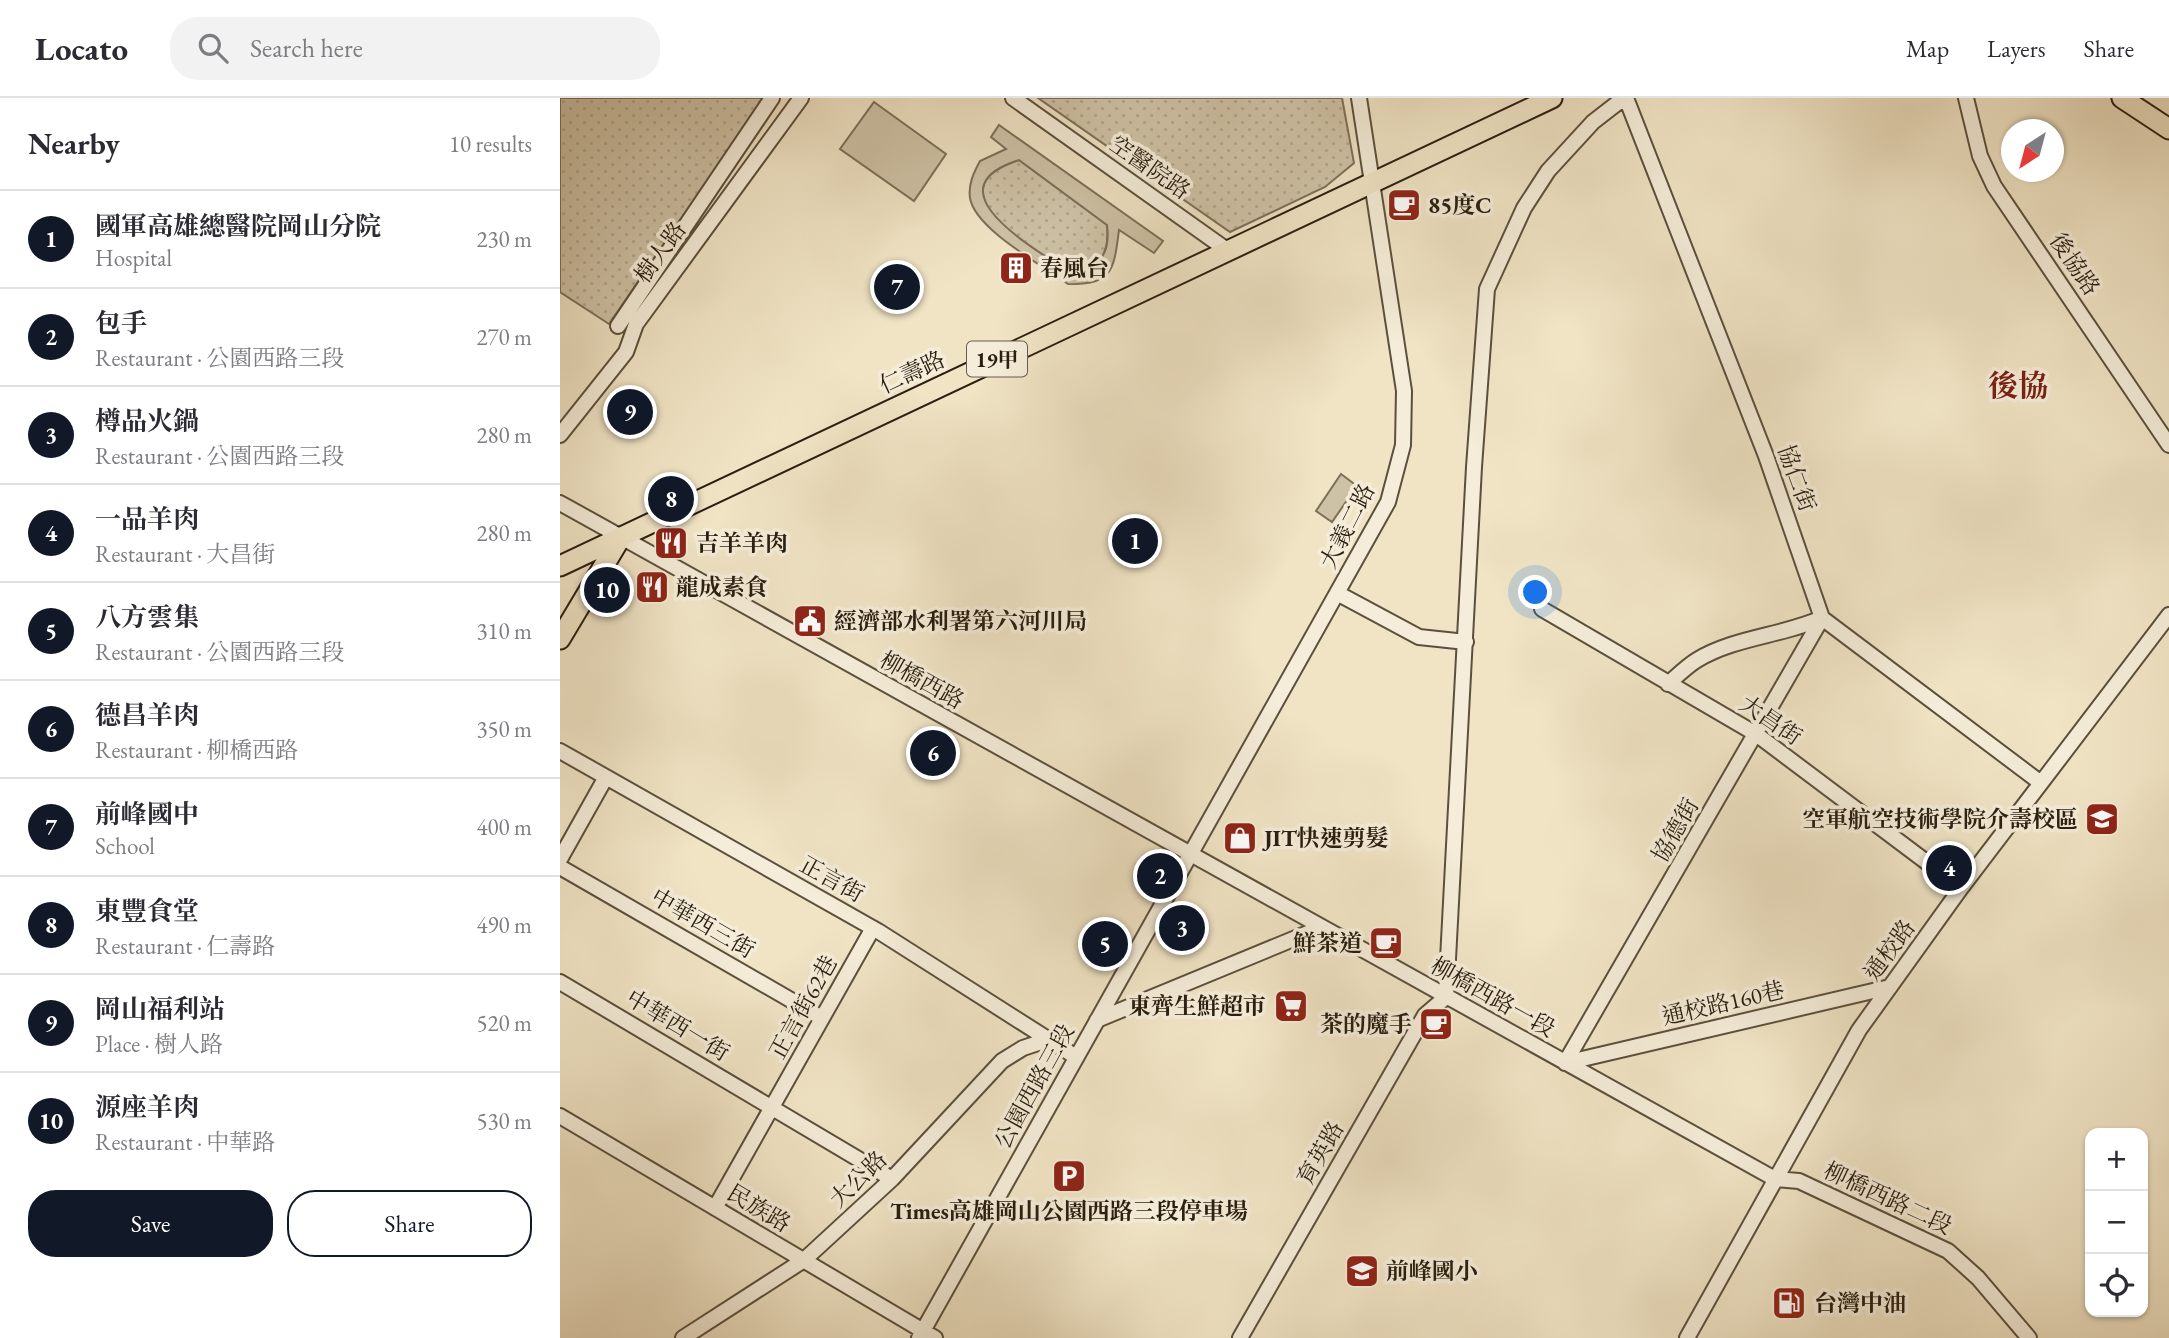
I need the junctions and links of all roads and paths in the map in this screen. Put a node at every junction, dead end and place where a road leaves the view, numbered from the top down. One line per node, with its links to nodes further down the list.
1 (772, 98): 10 (street)
2 (801, 98): 11 (street, 樹人路)
3 (1013, 98): 13 (street, 空醫院路)
4 (1359, 98): 12 (street, 大義二路)
5 (1552, 98): 12 (main road, 仁壽路 / 19甲)
6 (1625, 98): 23 (street, 協仁街); 25 (street)
7 (1966, 98): 16 (street, 後協路)
8 (2122, 98): 9 (main road)
9 (2169, 129)
10 (740, 146): 11 (street); 14 (street)
11 (756, 159): 15 (street, 樹人路)
12 (1373, 180): 13 (main road, 仁壽路 / 19甲); 20 (street, 大義二路)
13 (1227, 250): 18 (main road, 仁壽路 / 19甲)
14 (618, 326)
15 (560, 435)
16 (2169, 444)
17 (560, 503): 18 (street, 柳橋西路)
18 (621, 537): 19 (main road, 仁壽路 / 19甲); 24 (main road); 31 (street, 柳橋西路)
19 (560, 566)
20 (1337, 593): 25 (street); 31 (street, 大義二路)
21 (1542, 609): 26 (street, 大昌街)
22 (2169, 615): 30 (street, 通校路)
23 (1822, 618): 26 (street); 27 (street, 協德街); 30 (street)
24 (560, 639)
25 (1466, 642): 39 (street)
26 (1668, 684): 27 (street, 大昌街)
27 (1756, 734): 34 (street, 大昌街); 44 (street, 協德街)
28 (560, 751): 29 (street, 正言街)
29 (606, 777): 32 (street); 35 (street, 正言街)
30 (2041, 783): 34 (street, 通校路)
31 (1188, 855): 36 (street, 柳橋西路一段); 41 (street, 公園西路三段)
32 (560, 859)
33 (560, 867): 40 (street, 中華西三街)
34 (1961, 888): 38 (street, 通校路)
35 (873, 928): 40 (street, 正言街62巷); 42 (street, 正言街)
36 (1320, 928): 39 (street, 柳橋西路一段); 41 (street)
37 (560, 982): 45 (street, 中華西一街)
38 (1890, 987): 44 (street, 通校路160巷); 48 (street, 通校路)
39 (1446, 997): 44 (street, 柳橋西路一段); 53 (street, 育英路)
40 (822, 1018): 45 (street, 正言街62巷)
41 (1097, 1020): 43 (street, 公園西路三段)
42 (1050, 1040): 43 (street, 正言街); 47 (street, 大公路)
43 (1076, 1057): 52 (street, 公園西路三段)
44 (1565, 1063): 48 (street, 柳橋西路一段)
45 (772, 1108): 47 (street, 中華西一街); 49 (street, 正言街62巷)
46 (560, 1116): 49 (street, 民族路)
47 (892, 1179): 50 (street, 大公路)
48 (1775, 1179): 54 (street, 通校路); 55 (street, 柳橋西路二段)
49 (715, 1208): 50 (street, 民族路)
50 (804, 1260): 51 (street, 大公路); 52 (street, 民族路)
51 (691, 1336)
52 (925, 1336)
53 (1240, 1338)
54 (1687, 1338)
55 (2029, 1338)

